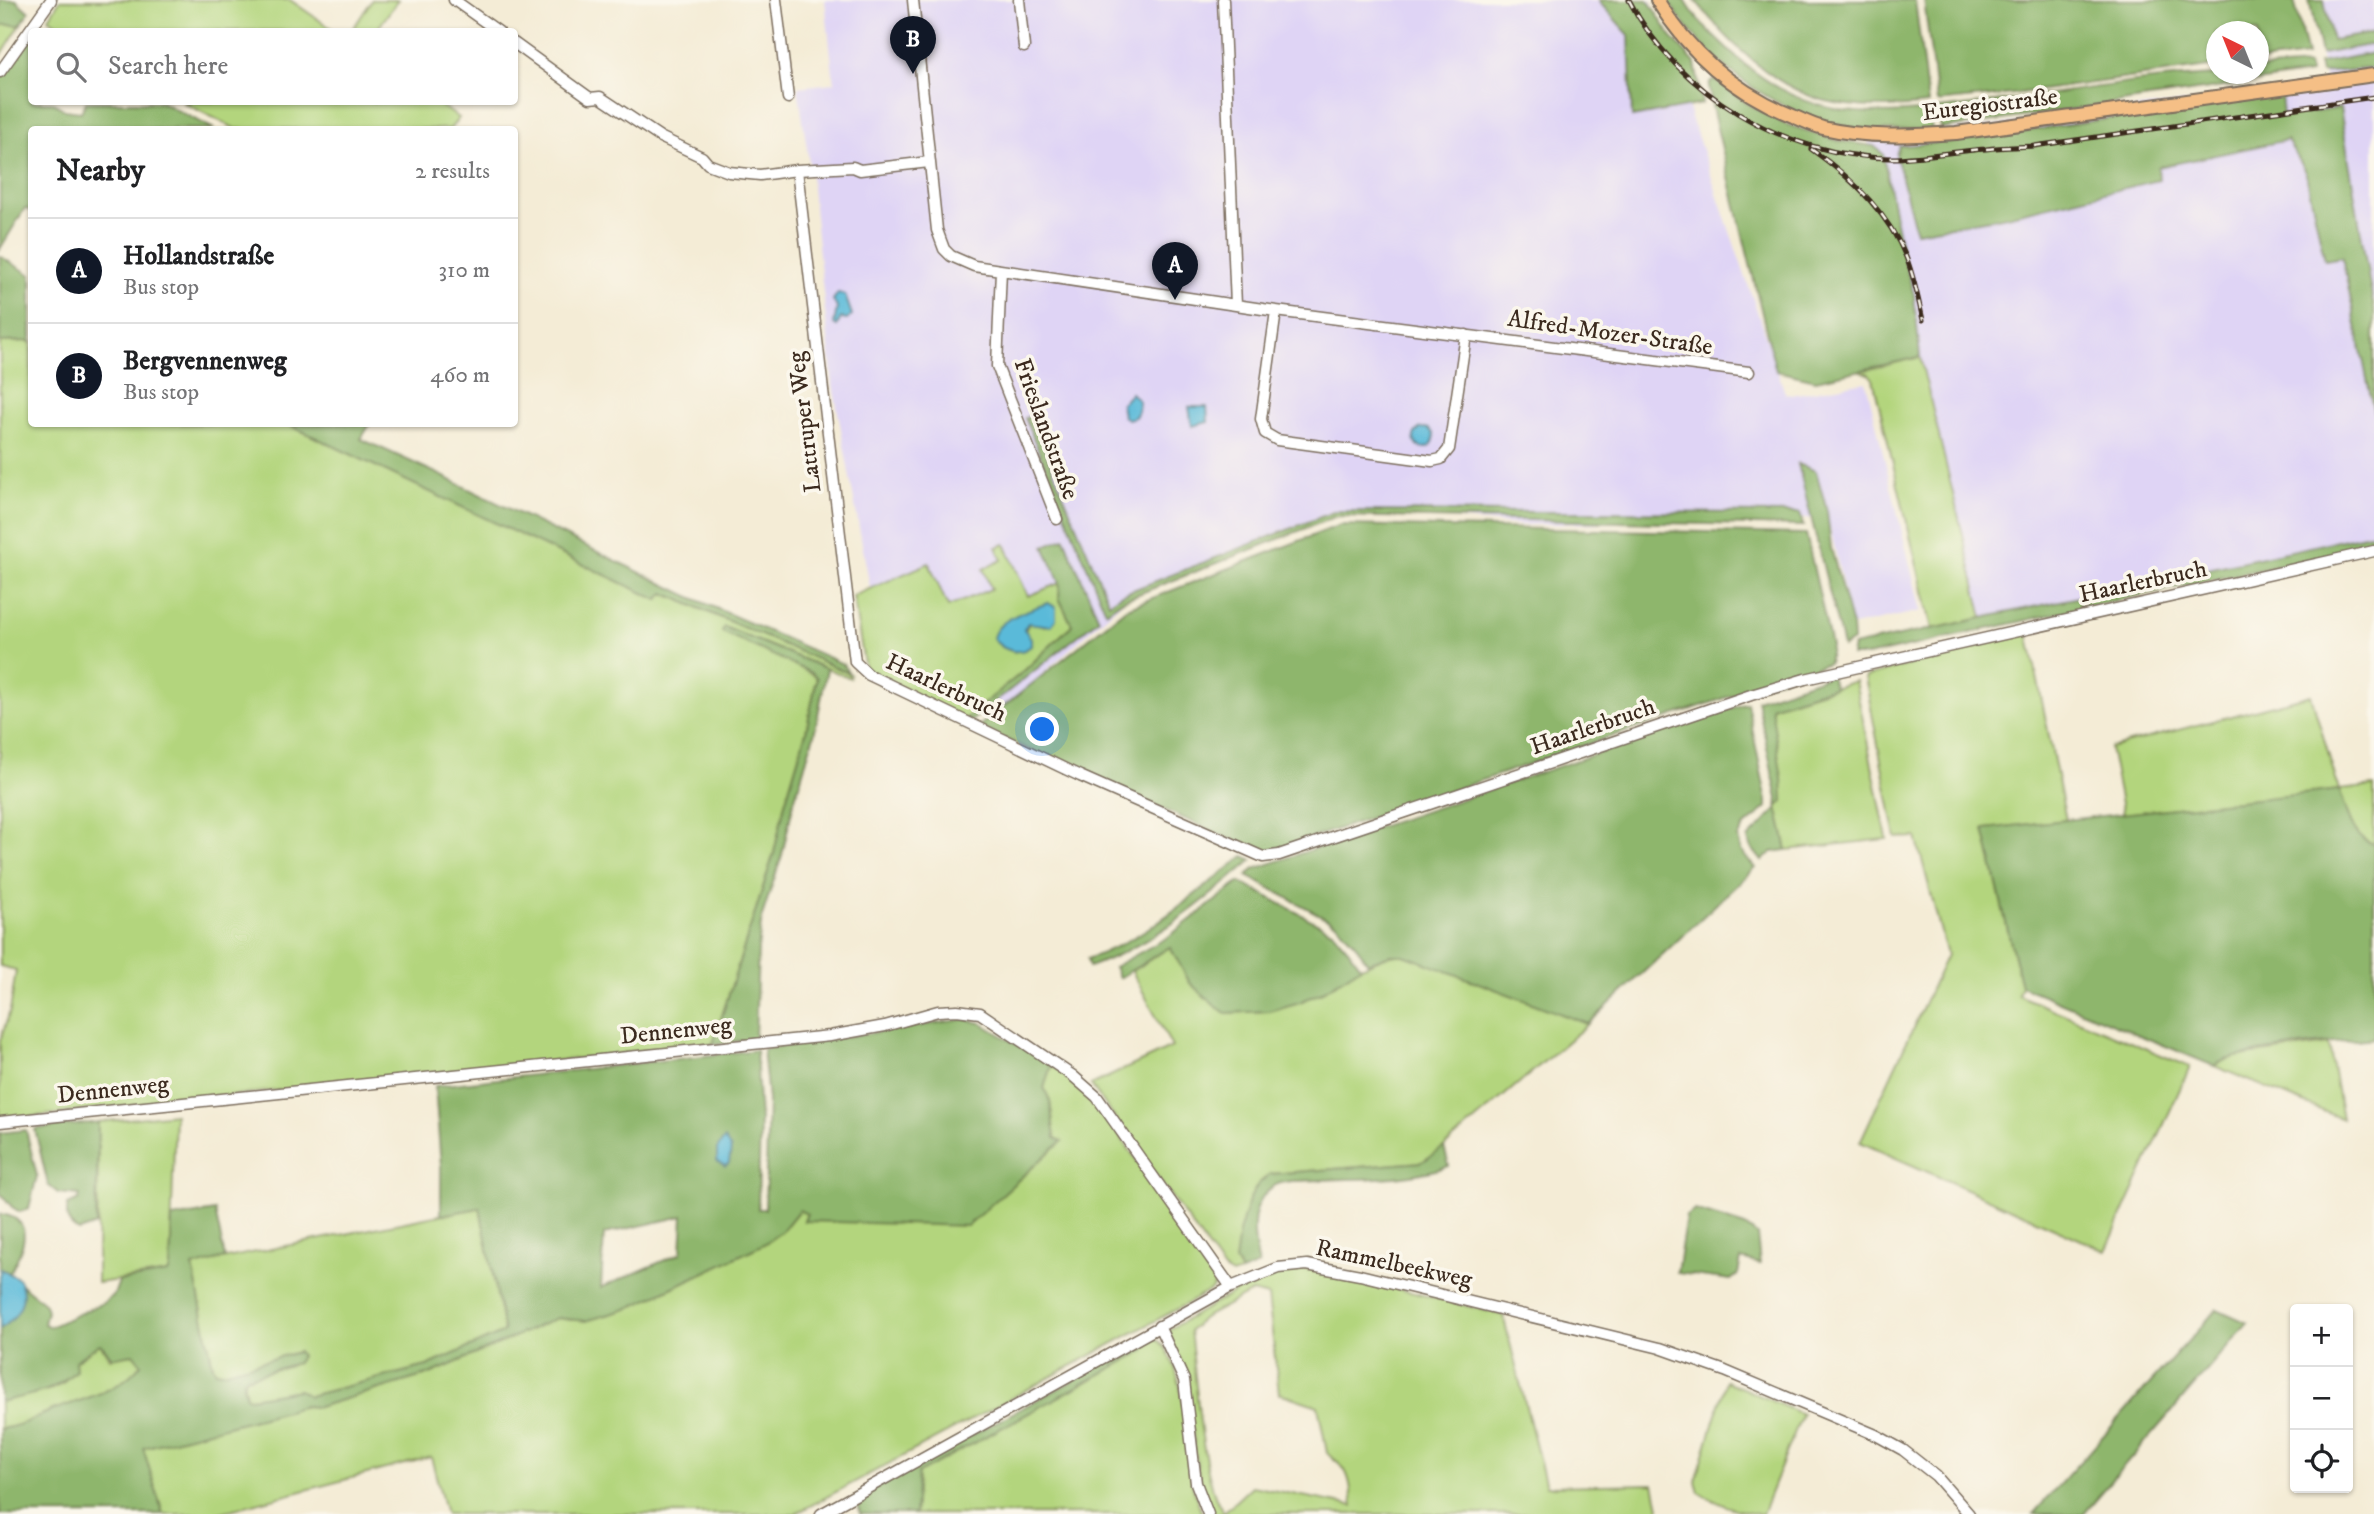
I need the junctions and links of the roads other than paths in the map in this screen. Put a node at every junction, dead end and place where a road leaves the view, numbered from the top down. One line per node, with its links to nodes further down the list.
1 (51, 0): 8 (street)
2 (454, 0): 9 (street)
3 (776, 0): 15 (street)
4 (913, 0): 16 (street, Alfred-Mozer-Straße)
5 (1019, 0): 12 (street)
6 (1223, 0): 19 (street)
7 (1657, 0): 14 (main road, Euregiostraße)
8 (31, 28)
9 (493, 28)
10 (28, 32): 13 (street)
11 (518, 46): 17 (street)
12 (1024, 47)
13 (0, 72)
14 (2374, 75)
15 (788, 98)
16 (929, 162): 17 (street); 18 (street, Alfred-Mozer-Straße)
17 (797, 170): 25 (street, Lattruper Weg)
18 (1001, 270): 19 (street, Alfred-Mozer-Straße); 23 (street, Frieslandstraße)
19 (1236, 305): 20 (street, Alfred-Mozer-Straße)
20 (1276, 311): 21 (street, Alfred-Mozer-Straße); 21 (street)
21 (1466, 335): 22 (street, Alfred-Mozer-Straße)
22 (1749, 372)
23 (1057, 519)
24 (2374, 551): 25 (street, Haarlerbruch)
25 (860, 668)
26 (0, 1122): 27 (street, Dennenweg)
27 (1231, 1287): 28 (street, Rammelbeekweg); 31 (street, Rammelbeekweg)
28 (1159, 1326): 29 (street, Rammelbeekweg); 30 (street)
29 (821, 1514)
30 (1208, 1514)
31 (1969, 1514)

